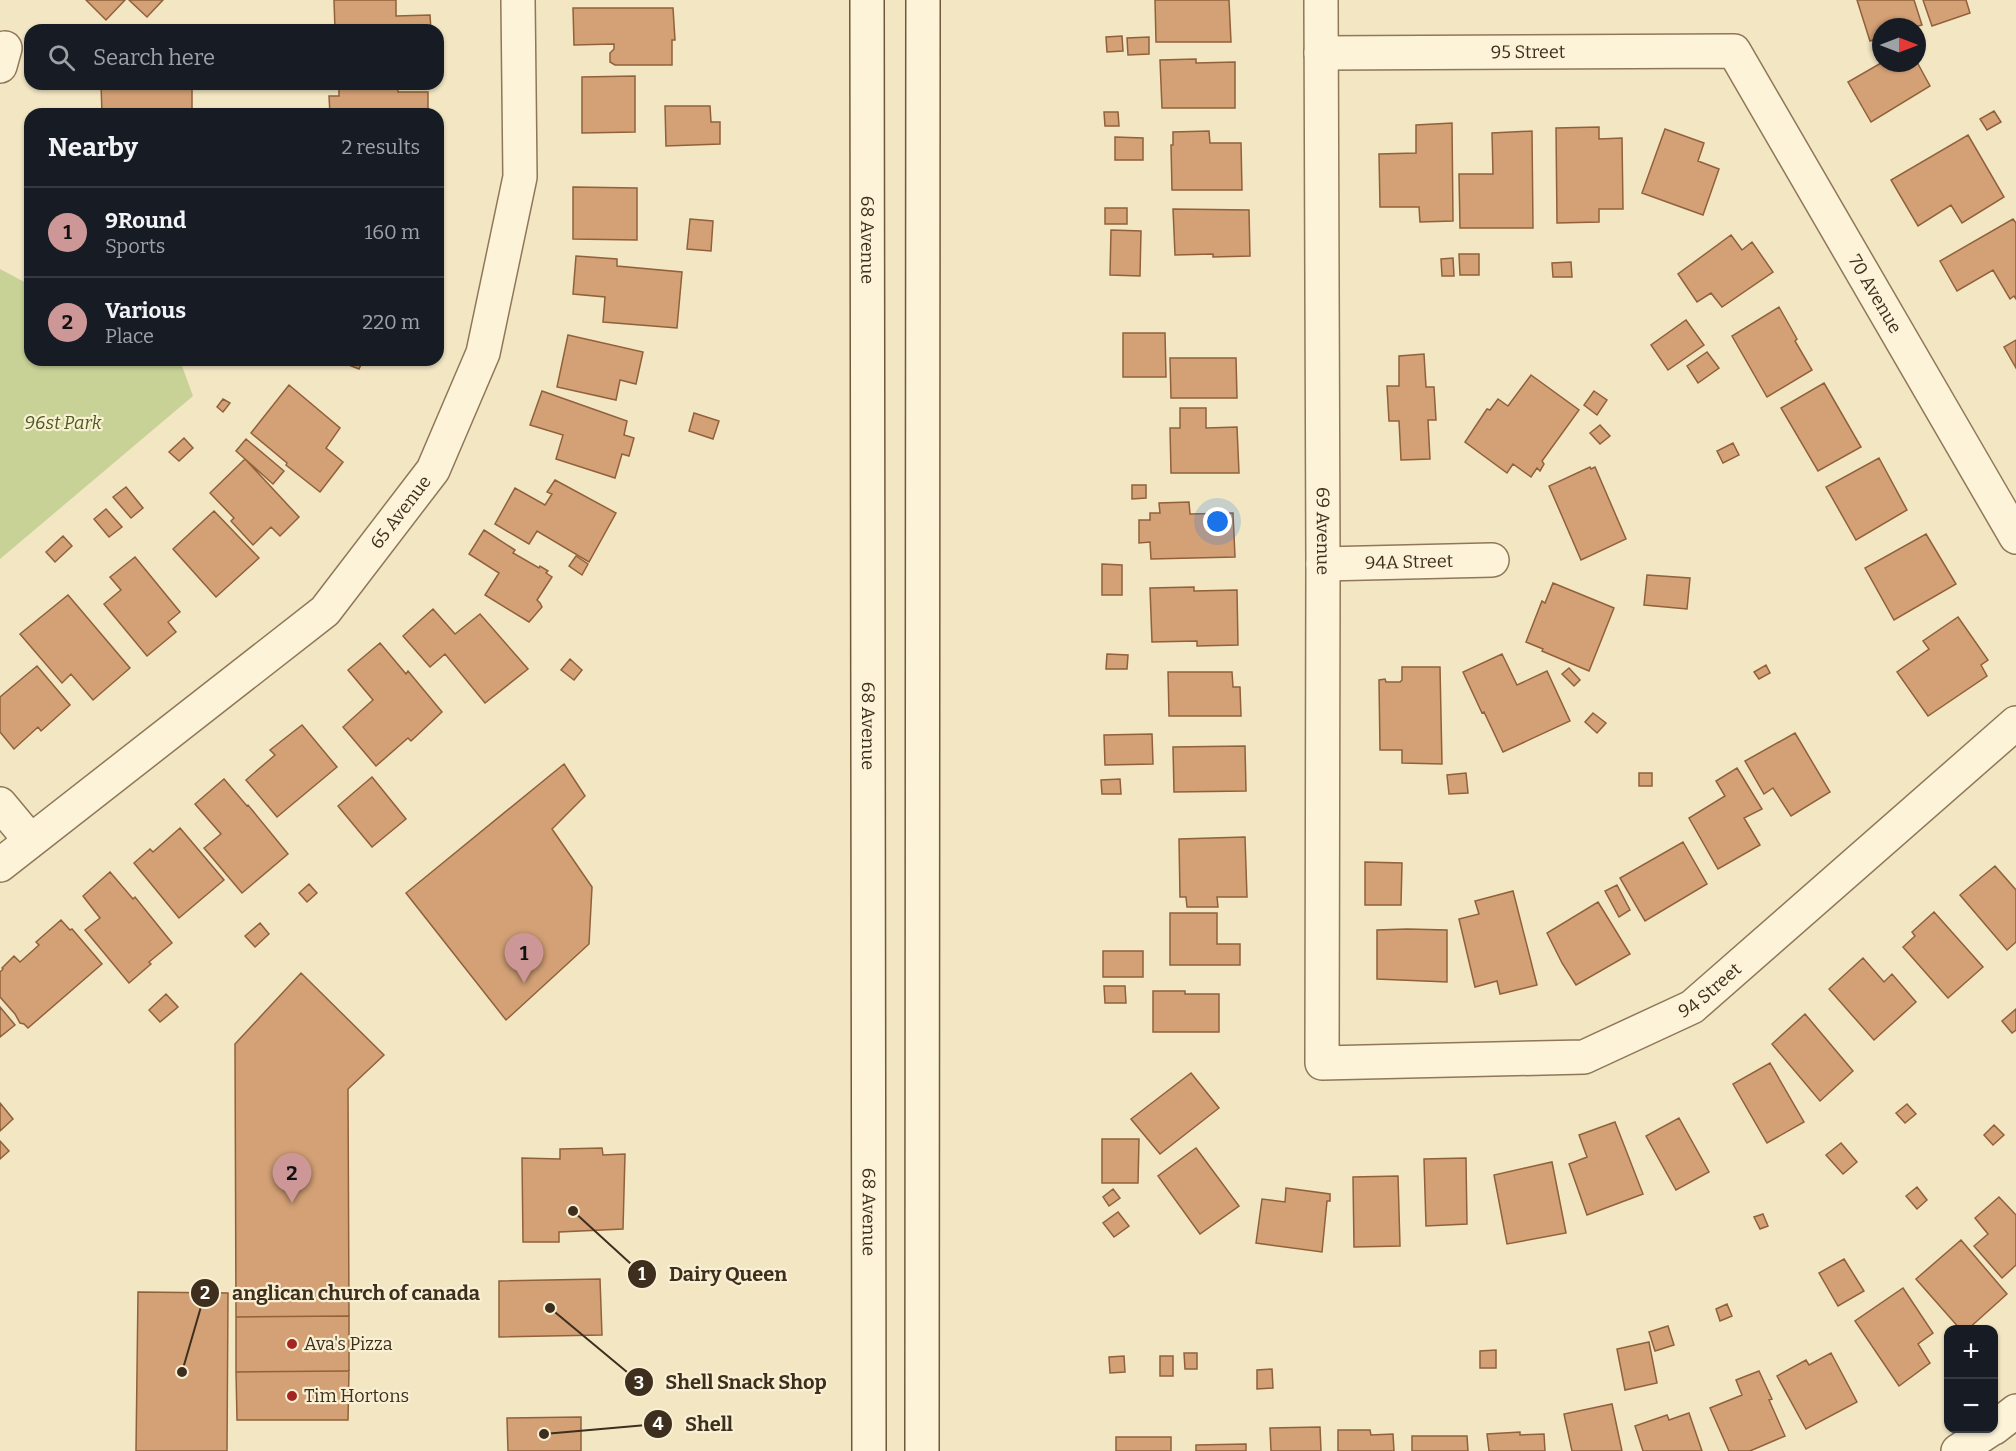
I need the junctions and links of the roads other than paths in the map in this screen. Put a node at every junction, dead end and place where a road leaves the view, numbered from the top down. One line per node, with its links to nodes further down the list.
1 (518, 0): 12 (street, 65 Avenue)
2 (867, 0): 18 (street, 68 Avenue)
3 (923, 0): 19 (street)
4 (1321, 0): 6 (street, 69 Avenue)
5 (1734, 51): 6 (street, 95 Street); 7 (street, 70 Avenue)
6 (1321, 53): 9 (street, 69 Avenue)
7 (2016, 537)
8 (1492, 560): 9 (street, 94A Street)
9 (1323, 564): 14 (street, 69 Avenue)
10 (2016, 723): 14 (street, 94 Street)
11 (0, 804): 12 (street)
12 (30, 840): 13 (street, 65 Avenue)
13 (0, 865)
14 (1322, 1064)
15 (2016, 1412): 16 (street)
16 (1998, 1425)
17 (1985, 1433): 20 (street)
18 (869, 1451)
19 (922, 1451)
20 (1958, 1451)

